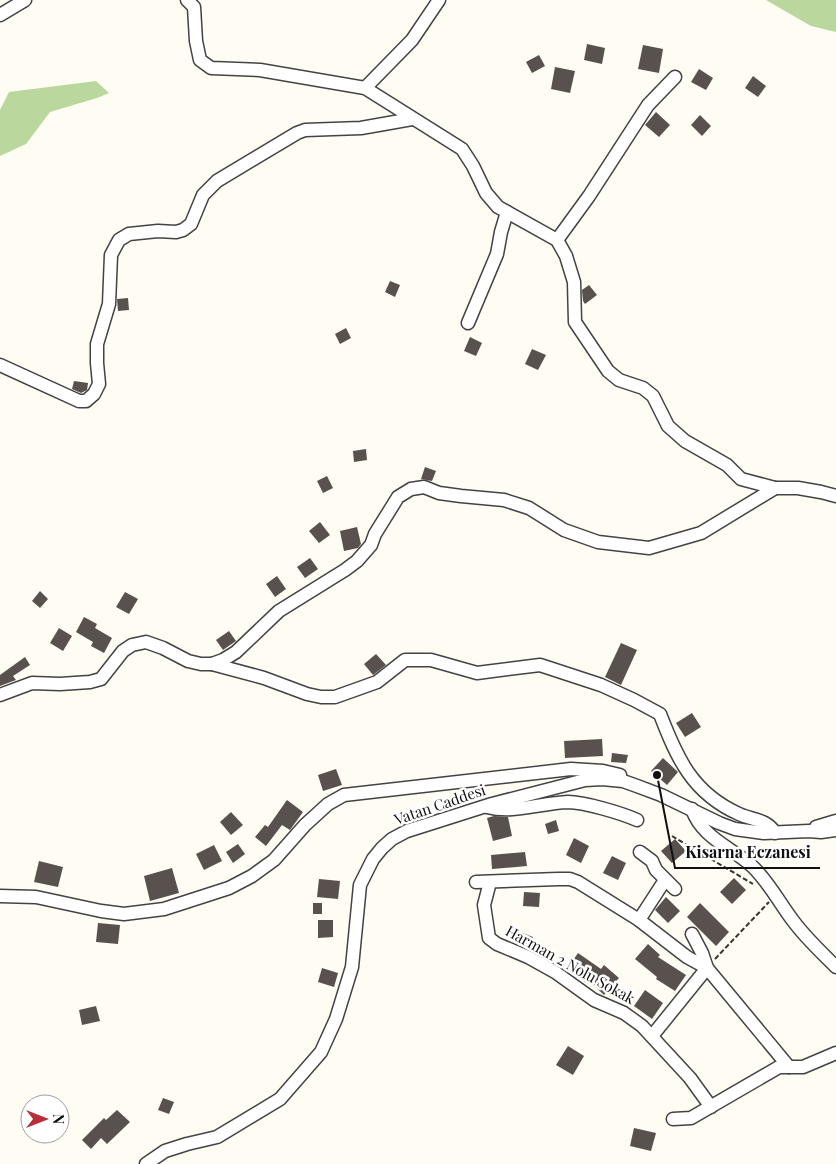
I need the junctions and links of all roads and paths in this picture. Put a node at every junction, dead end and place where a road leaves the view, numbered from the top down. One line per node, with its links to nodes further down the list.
1 (25, 0): 4 (street)
2 (187, 0): 6 (street)
3 (439, 0): 6 (street)
4 (0, 15)
5 (675, 77): 9 (street)
6 (365, 88): 7 (street)
7 (412, 119): 8 (street); 11 (street)
8 (507, 212): 9 (street); 10 (street)
9 (557, 240): 12 (street)
10 (468, 323)
11 (0, 365)
12 (775, 488): 13 (street); 14 (street)
13 (836, 496)
14 (212, 664): 15 (street); 23 (street)
15 (0, 695)
16 (637, 786): 17 (street, Vatan Caddesi); 18 (street, Vatan Caddesi); 30 (street)
17 (484, 806): 19 (street); 40 (street, Vatan Caddesi)
18 (692, 809): 23 (street, Vatan Caddesi); 29 (street)
19 (636, 820)
20 (836, 821): 21 (street, Vatan Caddesi)
21 (809, 830): 22 (street, Vatan Caddesi); 23 (street, Vatan Caddesi)
22 (836, 830)
23 (775, 833)
24 (672, 836): 28 (path)
25 (640, 852): 31 (street)
26 (476, 882): 27 (street)
27 (490, 882): 31 (street); 35 (street, Harman 2 Nolu Sokak)
28 (755, 885)
29 (775, 895): 33 (street); 34 (path)
30 (0, 896)
31 (640, 920): 34 (street)
32 (692, 934): 34 (street)
33 (836, 967)
34 (707, 968): 35 (street); 37 (street)
35 (652, 1036): 38 (street, Harman 2 Nolu Sokak)
36 (836, 1053): 37 (street)
37 (789, 1067): 38 (street)
38 (711, 1107): 39 (street)
39 (673, 1119)
40 (146, 1164)

